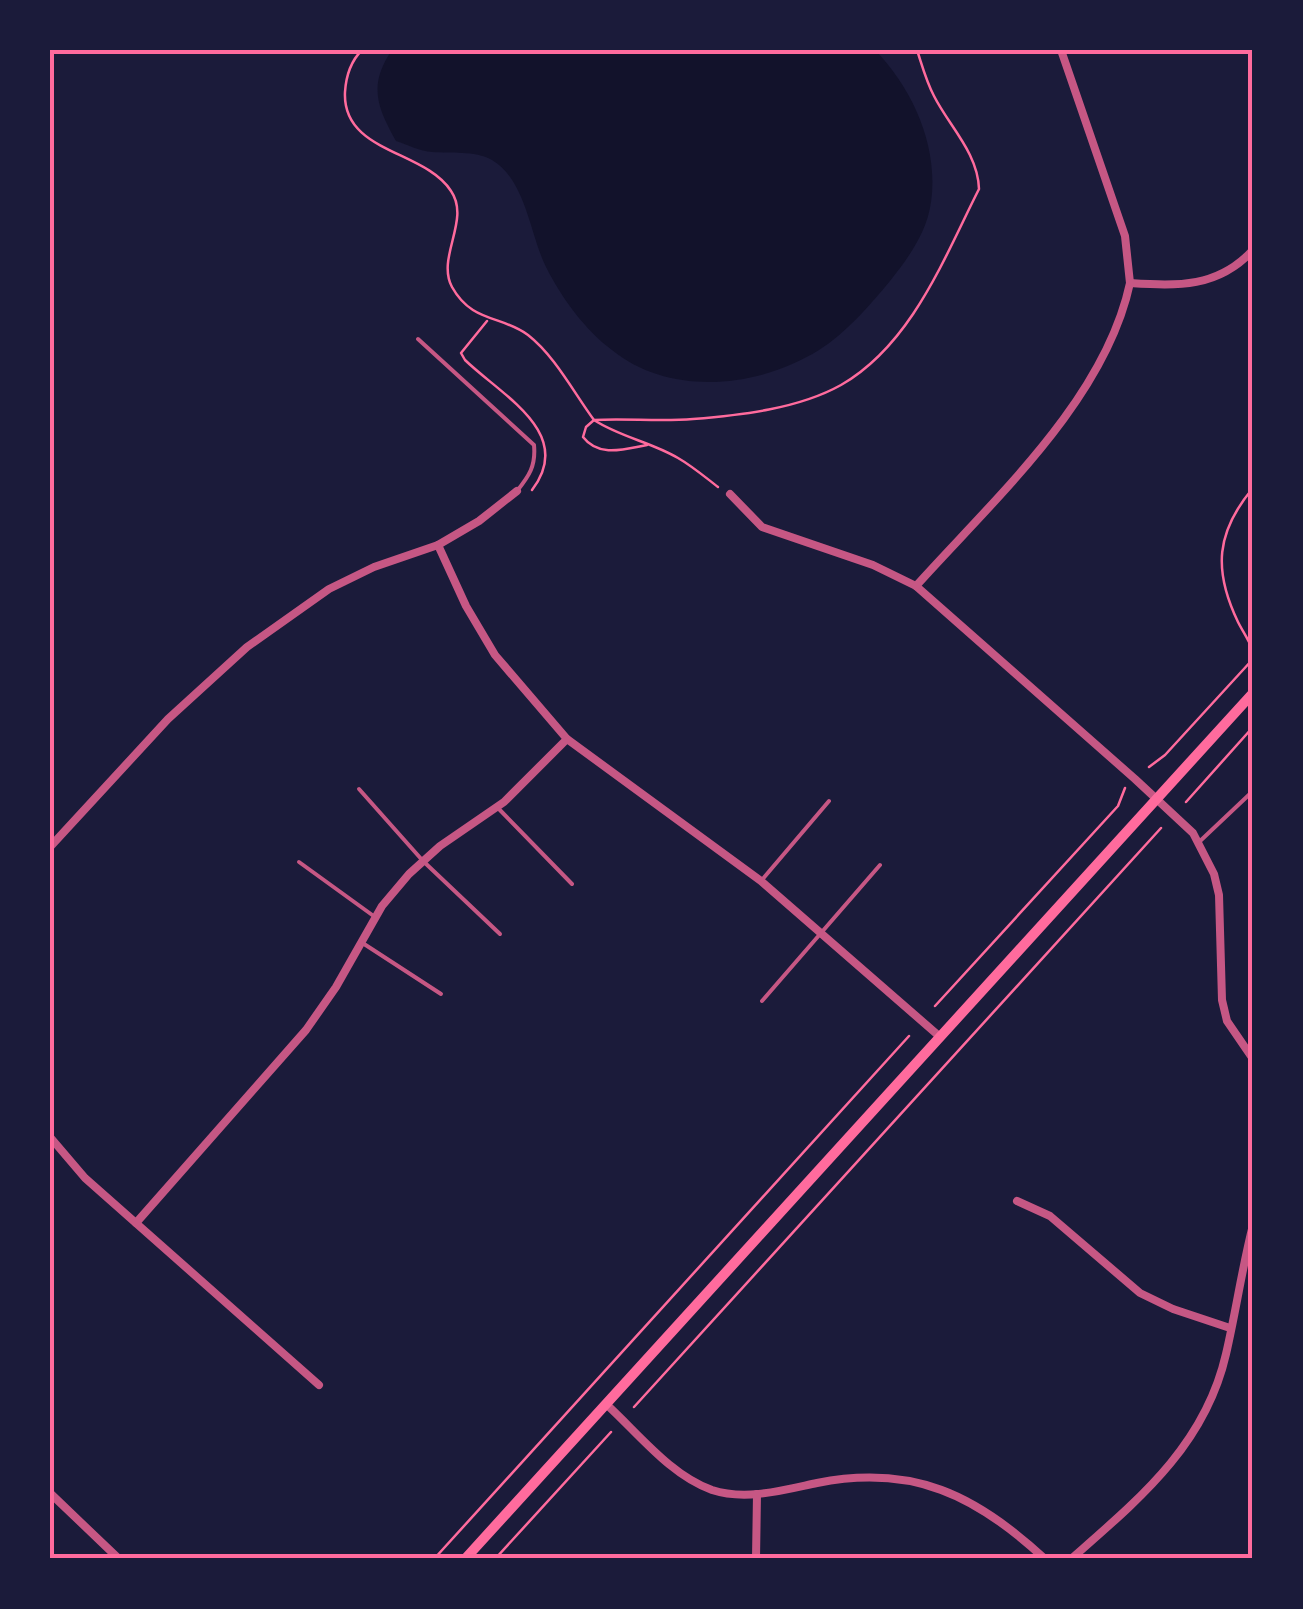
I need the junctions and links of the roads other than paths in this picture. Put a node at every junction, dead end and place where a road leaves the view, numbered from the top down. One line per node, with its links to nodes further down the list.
1 (1061, 50): 3 (street)
2 (1253, 250): 3 (street)
3 (1130, 283): 8 (street)
4 (418, 339): 5 (lane)
5 (517, 491): 7 (street)
6 (730, 494): 8 (street)
7 (438, 545): 10 (street); 17 (street)
8 (916, 586): 13 (street)
9 (1253, 693): 13 (main road)
10 (567, 738): 15 (street); 21 (street)
11 (359, 789): 18 (lane)
12 (1253, 792): 16 (lane)
13 (1156, 798): 16 (street); 29 (main road)
14 (829, 801): 21 (lane)
15 (496, 807): 18 (street); 22 (lane)
16 (1198, 843): 30 (street)
17 (50, 847)
18 (424, 861): 23 (street); 25 (lane)
19 (299, 862): 23 (lane)
20 (880, 865): 24 (lane)
21 (761, 881): 24 (street)
22 (572, 884)
23 (376, 916): 26 (street)
24 (821, 933): 28 (lane); 29 (street)
25 (500, 934)
26 (360, 942): 27 (lane); 33 (street)
27 (442, 994)
28 (762, 1001)
29 (939, 1036): 37 (main road)
30 (1253, 1059)
31 (50, 1137): 33 (street)
32 (1018, 1201): 35 (street)
33 (136, 1222): 36 (street)
34 (1253, 1225): 35 (street)
35 (1230, 1328): 44 (street)
36 (318, 1385)
37 (606, 1404): 39 (street); 41 (main road)
38 (50, 1493): 40 (street)
39 (757, 1494): 42 (street); 43 (street)
40 (120, 1559)
41 (465, 1559)
42 (756, 1559)
43 (1045, 1559)
44 (1071, 1559)

